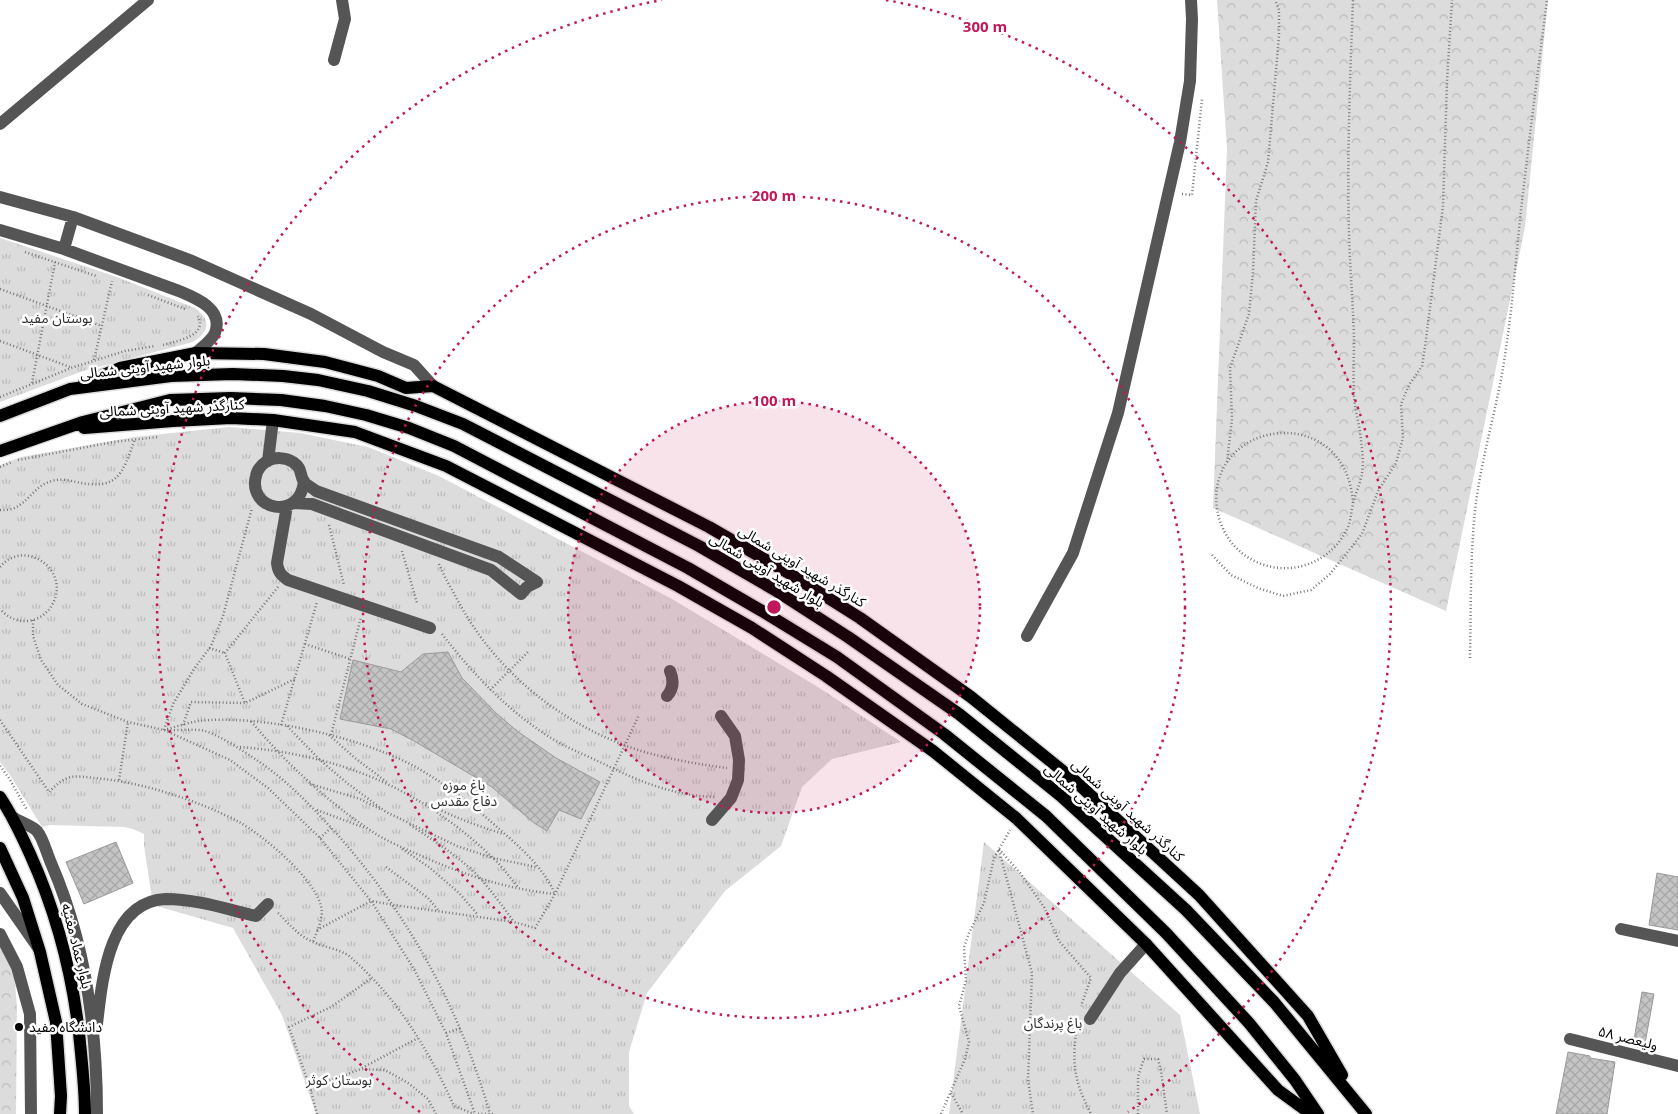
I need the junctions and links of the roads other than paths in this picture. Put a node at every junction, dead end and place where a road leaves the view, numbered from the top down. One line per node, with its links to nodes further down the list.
1 (148, 0): 5 (street)
2 (342, 0): 4 (street)
3 (1191, 0): 21 (street)
4 (334, 60)
5 (0, 124)
6 (0, 197): 7 (street)
7 (73, 217): 9 (street); 11 (street)
8 (0, 230): 9 (street)
9 (64, 249): 10 (street)
10 (196, 353): 11 (main road); 12 (main road)
11 (432, 386): 40 (main road, کنارگذر شهید آوینی شمالی)
12 (70, 389): 13 (main road, بلوار شهید آوینی شمالی); 40 (main road, بلوار شهید آوینی شمالی)
13 (0, 416)
14 (273, 420): 15 (main road, کنارگذر شهید آوینی شمالی); 17 (street); 34 (main road, کنارگذر شهید آوینی شمالی)
15 (64, 430): 16 (main road); 46 (main road)
16 (0, 451)
17 (268, 461): 18 (street); 19 (street)
18 (304, 481): 19 (street); 19 (street)
19 (291, 505): 20 (street)
20 (430, 628)
21 (1027, 636)
22 (670, 671): 23 (street)
23 (667, 696)
24 (721, 716): 27 (street)
25 (0, 797): 26 (main road, بلوار عماد مغنیه)
26 (14, 818): 38 (street); 43 (main road, بلوار عماد مغنیه)
27 (712, 820)
28 (0, 848): 35 (main road)
29 (0, 893): 35 (street)
30 (268, 904): 38 (street)
31 (1621, 930): 33 (street)
32 (0, 934): 41 (street)
33 (1678, 941)
34 (1146, 944): 36 (street); 45 (main road, کنارگذر شهید آوینی شمالی)
35 (40, 952): 42 (main road)
36 (1084, 1019)
37 (1570, 1039): 39 (street, ولیعصر ۵۸)
38 (94, 1052): 44 (street)
39 (1678, 1066)
40 (1364, 1111)
41 (31, 1114)
42 (60, 1114)
43 (85, 1114)
44 (97, 1114)
45 (1310, 1114)
46 (1318, 1114)

